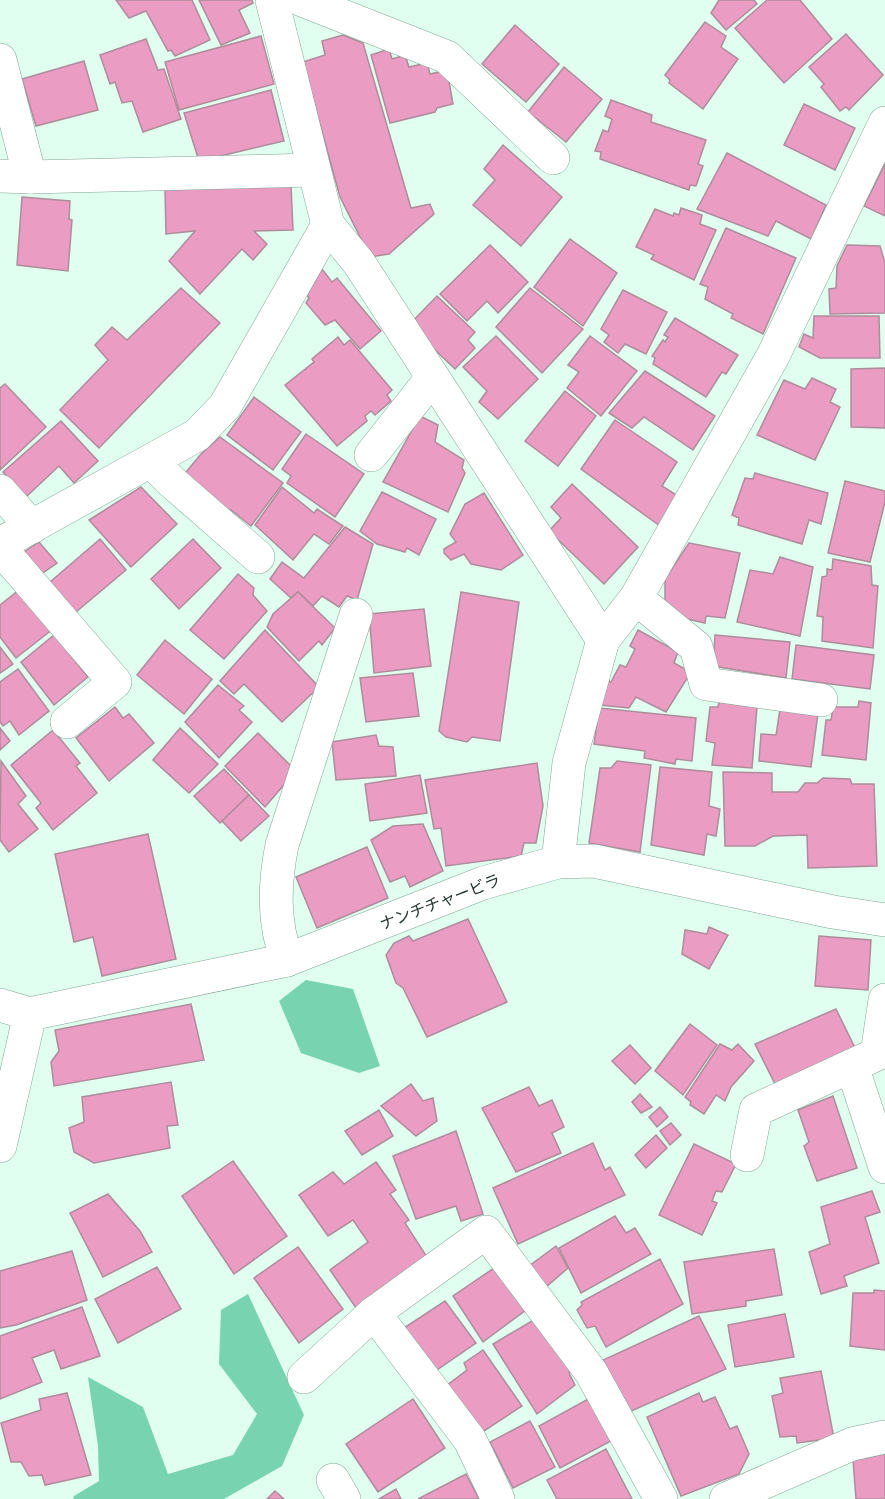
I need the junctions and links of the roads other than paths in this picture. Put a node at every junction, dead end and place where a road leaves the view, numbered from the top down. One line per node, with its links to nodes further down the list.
1 (272, 0): 6 (street)
2 (302, 0): 5 (street)
3 (0, 60): 7 (street)
4 (885, 123): 16 (street)
5 (553, 158)
6 (313, 170): 7 (street); 8 (street)
7 (15, 177)
8 (328, 225): 9 (street); 11 (street)
9 (432, 378): 10 (street); 18 (street)
10 (371, 455)
11 (152, 460): 13 (street); 15 (street)
12 (0, 491): 13 (street)
13 (32, 527): 14 (street)
14 (0, 546): 20 (street)
15 (258, 556)
16 (636, 598): 18 (street); 19 (street)
17 (356, 615): 23 (street)
18 (603, 640): 21 (street)
19 (821, 700)
20 (67, 722)
21 (558, 862): 22 (street, ナンチチャービラ); 23 (street, ナンチチャービラ)
22 (885, 920)
23 (287, 960): 25 (street, ナンチチャービラ)
24 (885, 1000): 26 (street)
25 (15, 1010): 27 (street)
26 (852, 1066): 28 (street); 29 (street)
27 (0, 1146)
28 (747, 1155)
29 (885, 1167)
30 (374, 1313): 31 (street); 33 (street); 34 (street)
31 (304, 1377)
32 (885, 1437): 35 (street)
33 (498, 1499)
34 (662, 1499)
35 (726, 1499)

